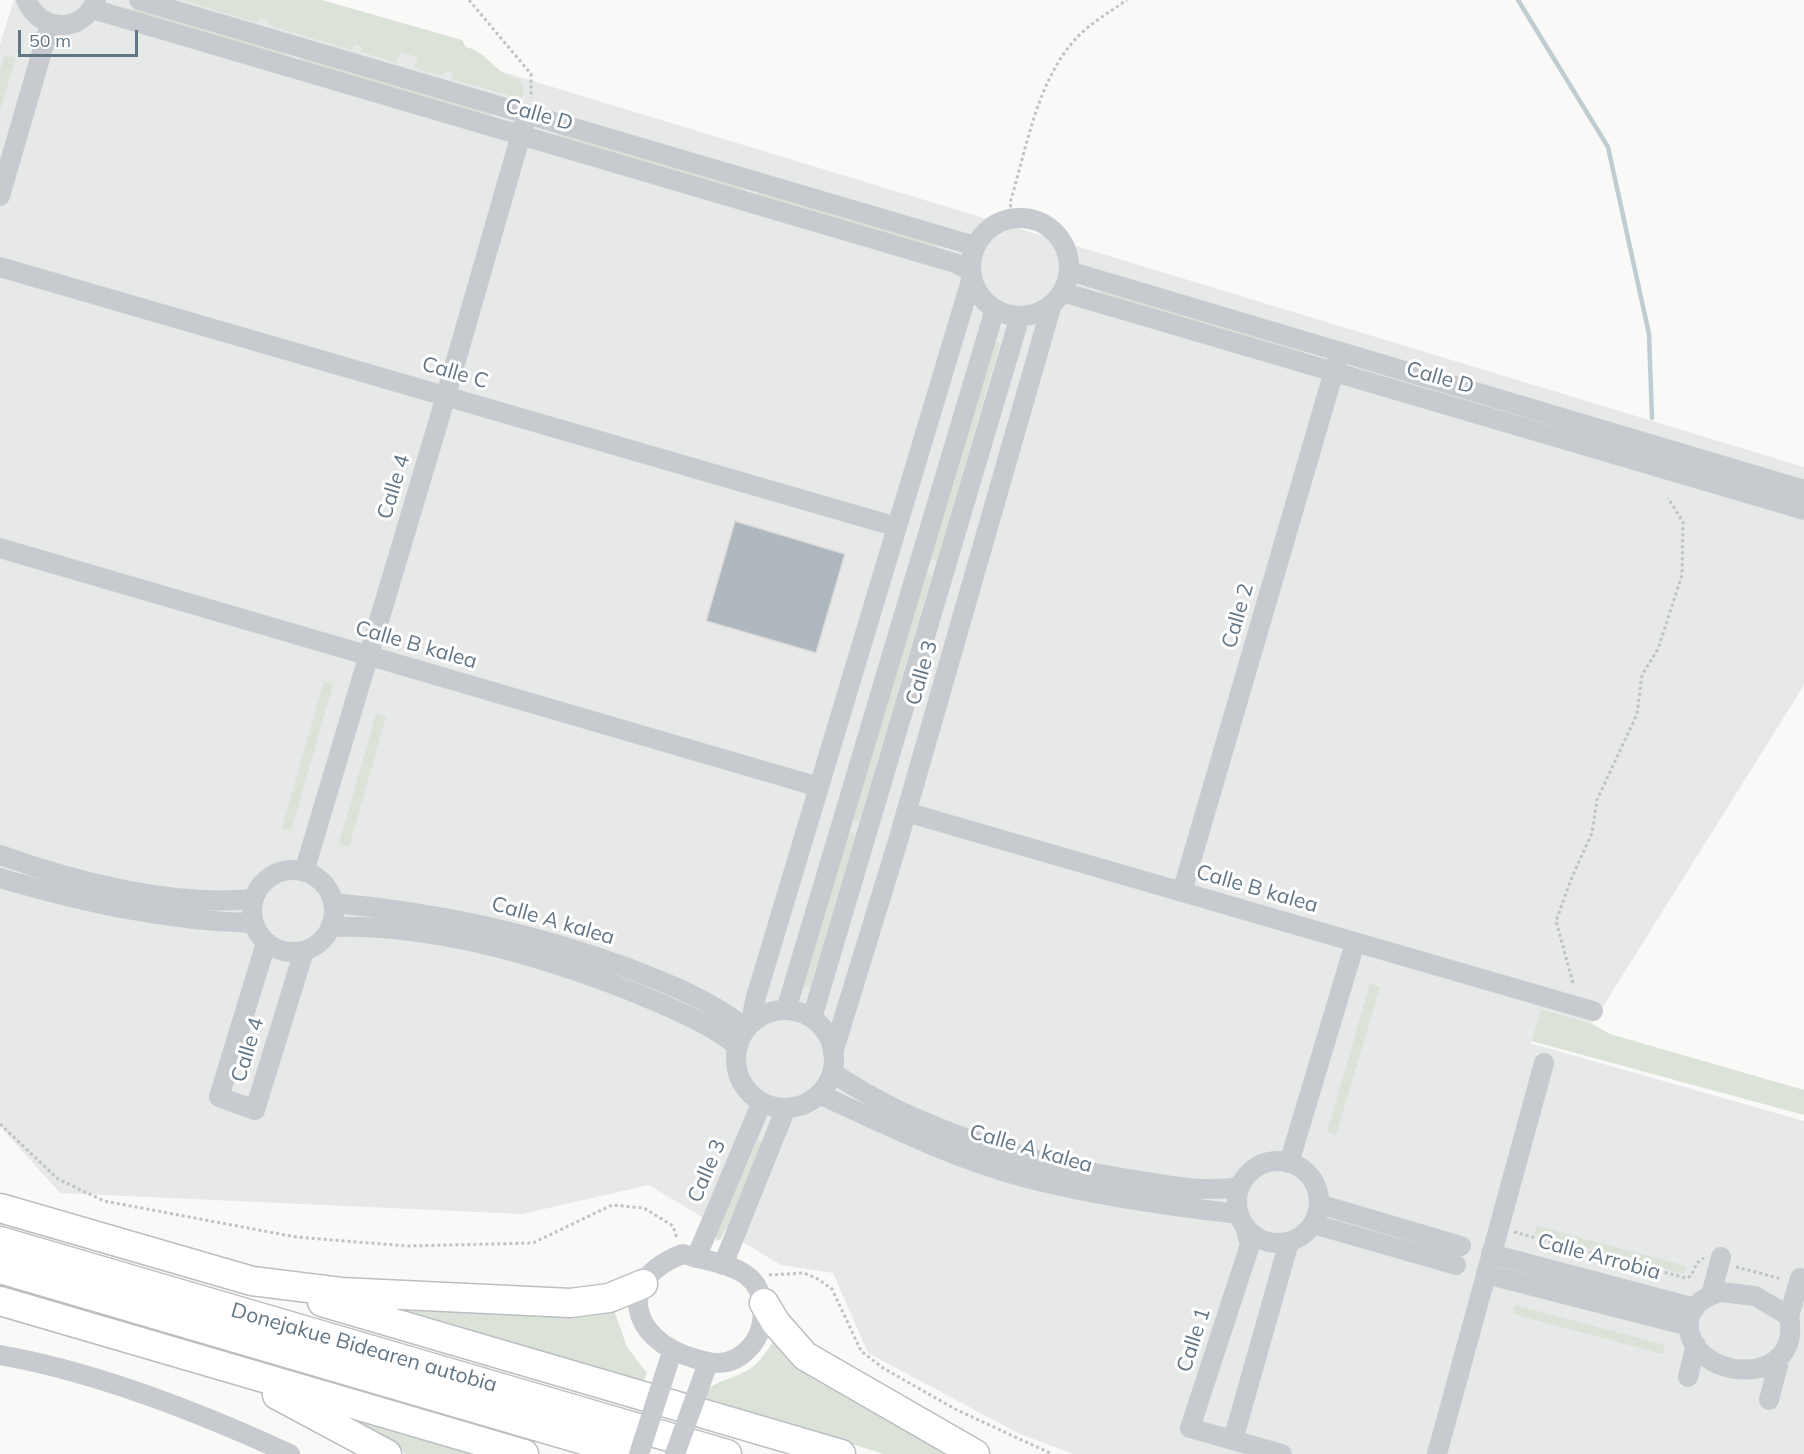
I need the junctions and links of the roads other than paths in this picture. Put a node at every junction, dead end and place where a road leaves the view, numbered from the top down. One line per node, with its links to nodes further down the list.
1 (26, 0): 4 (street)
2 (139, 0): 5 (street, Calle D)
3 (94, 4): 4 (street); 6 (street, Calle D)
4 (50, 24): 7 (street)
5 (526, 116): 6 (street, Calle 4); 8 (street, Calle D)
6 (521, 135): 11 (street, Calle D); 17 (street, Calle 4)
7 (0, 196)
8 (975, 246): 10 (street); 11 (street)
9 (0, 267): 17 (street, Calle C)
10 (1068, 271): 12 (street); 15 (street, Calle D)
11 (971, 274): 13 (street); 20 (street)
12 (1057, 298): 14 (street); 16 (street, Calle D); 24 (street, Calle 3)
13 (995, 309): 14 (street); 36 (street, Calle 3)
14 (1020, 316): 38 (street, Calle 3)
15 (1339, 353): 16 (street, Calle 2); 18 (street, Calle D)
16 (1334, 372): 19 (street, Calle D); 28 (street, Calle 2)
17 (446, 395): 20 (street, Calle C); 22 (street, Calle 4)
18 (1804, 490)
19 (1804, 510)
20 (897, 527): 23 (street)
21 (0, 548): 22 (street, Calle B kalea)
22 (368, 656): 23 (street, Calle B kalea); 26 (street, Calle 4)
23 (819, 787): 39 (street)
24 (906, 812): 28 (street, Calle B kalea); 40 (street, Calle 3)
25 (0, 855): 29 (street)
26 (304, 872): 29 (street); 30 (street)
27 (0, 878): 31 (street)
28 (1182, 892): 34 (street, Calle B kalea)
29 (253, 899): 31 (street)
30 (333, 903): 32 (street); 39 (street, Calle A kalea)
31 (253, 923): 33 (street)
32 (330, 927): 35 (street); 39 (street, Calle A kalea)
33 (266, 943): 35 (street); 35 (street, Calle 4)
34 (1355, 943): 37 (street, Calle B kalea); 45 (street)
35 (304, 951)
36 (786, 1010): 38 (street); 39 (street)
37 (1593, 1011)
38 (812, 1018): 40 (street)
39 (745, 1033): 43 (street)
40 (832, 1063): 42 (street); 46 (street, Calle A kalea)
41 (1544, 1063): 53 (street)
42 (819, 1094): 44 (street); 49 (street, Calle A kalea)
43 (762, 1102): 44 (street); 54 (street, Calle 3)
44 (786, 1108): 56 (street)
45 (1289, 1162): 46 (street); 47 (street)
46 (1240, 1187): 49 (street)
47 (1319, 1204): 50 (street); 50 (street)
48 (0, 1208): 60 (highway)
49 (1242, 1220): 52 (street); 76 (street, Calle 1)
50 (1313, 1224): 52 (street)
51 (0, 1241): 83 (highway, Donejakue Bidearen autobia)
52 (1289, 1242): 76 (street)
53 (1491, 1254): 58 (street); 66 (street, Calle Arrobia)
54 (690, 1256): 56 (street); 61 (street)
55 (1719, 1260): 63 (street)
56 (723, 1265): 62 (street)
57 (0, 1269): 80 (highway, Donejakue Bidearen autobia)
58 (1486, 1274): 66 (street, Calle Arrobia); 87 (street)
59 (1794, 1280): 65 (street)
60 (252, 1281): 61 (highway); 84 (highway)
61 (643, 1284): 69 (street)
62 (759, 1292): 72 (street); 85 (highway)
63 (1710, 1295): 65 (street); 66 (street)
64 (0, 1301): 73 (highway)
65 (1789, 1316): 67 (street)
66 (1692, 1317): 68 (street)
67 (1800, 1337): 71 (street)
68 (1696, 1345): 71 (street); 74 (street)
69 (672, 1352): 72 (street); 81 (street, bridge)
70 (0, 1355): 77 (street)
71 (1791, 1359): 75 (street)
72 (708, 1363): 82 (street, bridge)
73 (225, 1367): 78 (highway); 79 (highway)
74 (1688, 1377)
75 (1769, 1400)
76 (1233, 1440): 86 (street, Calle 1)
77 (290, 1454)
78 (387, 1454)
79 (524, 1454)
80 (631, 1454)
81 (639, 1454)
82 (675, 1454)
83 (728, 1454)
84 (841, 1454)
85 (975, 1454)
86 (1282, 1454)
87 (1437, 1454)

